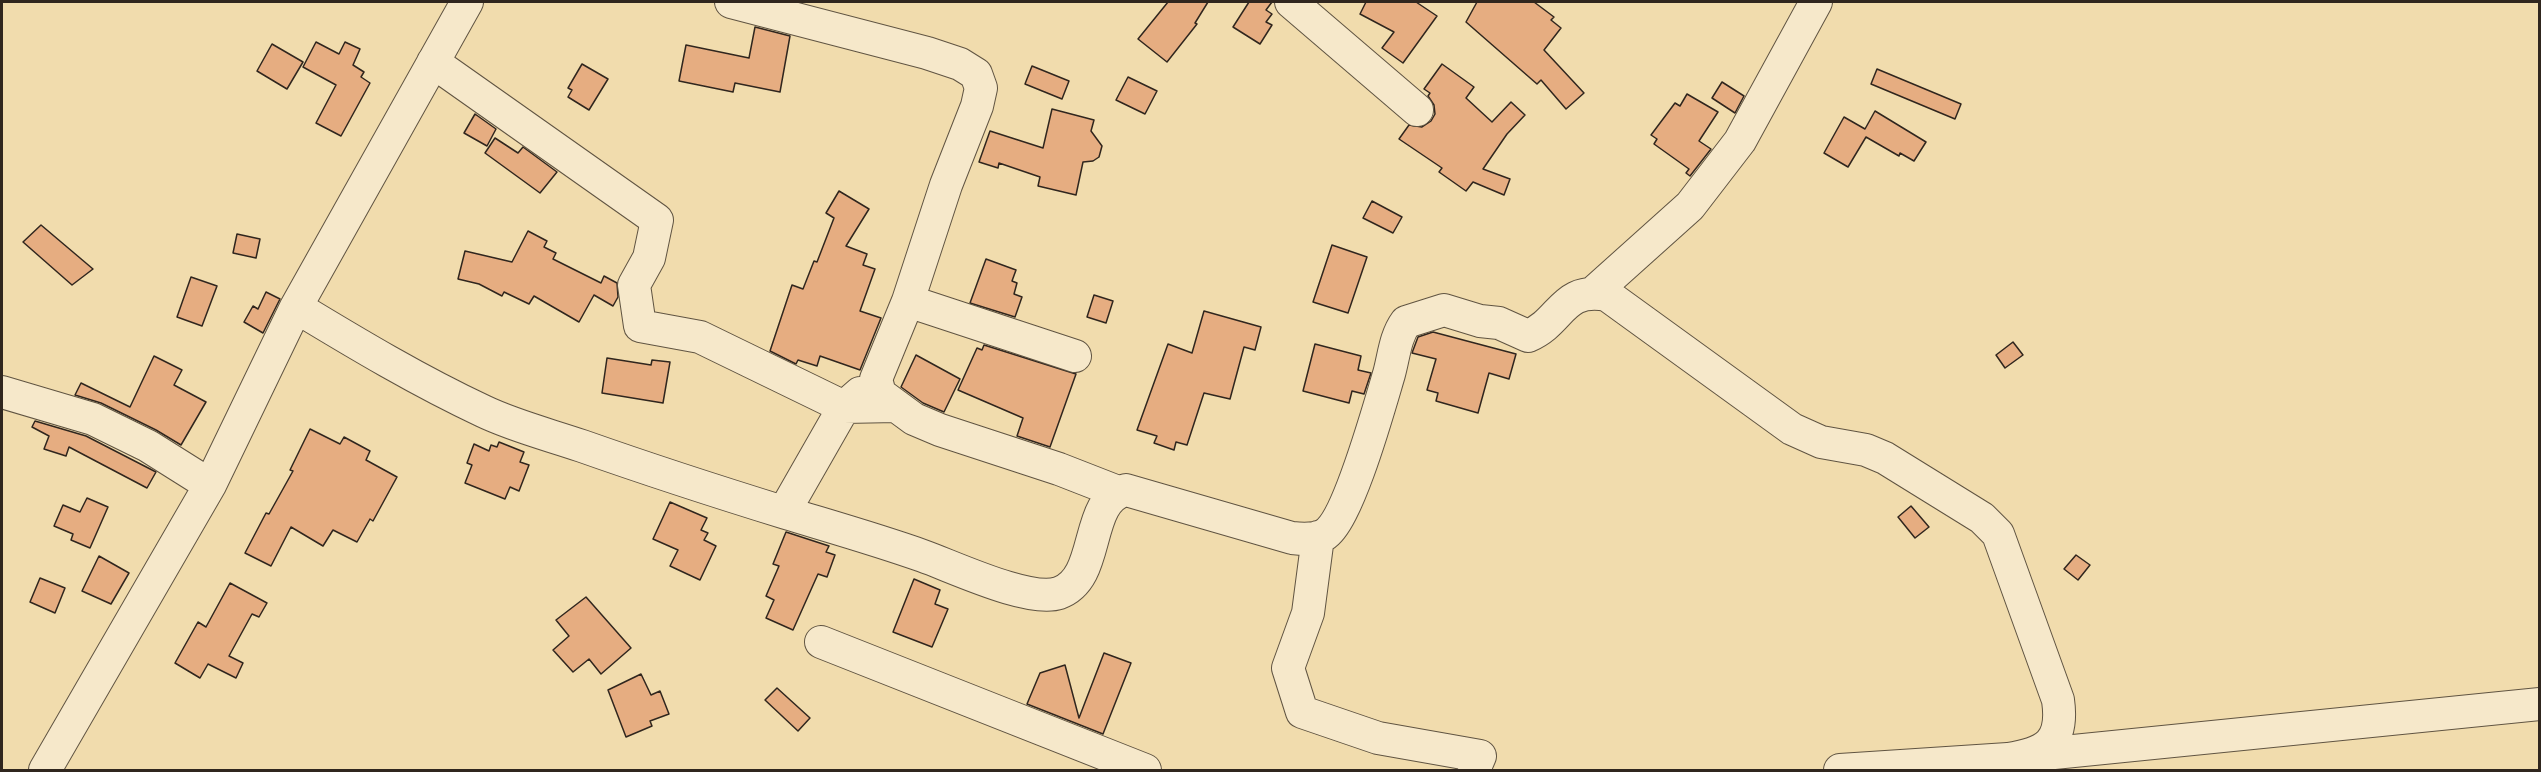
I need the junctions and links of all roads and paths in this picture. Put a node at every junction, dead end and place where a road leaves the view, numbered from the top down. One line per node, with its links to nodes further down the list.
1 (467, 2): 5 (street)
2 (731, 2): 8 (street)
3 (1291, 2): 6 (street)
4 (1816, 2): 7 (street)
5 (433, 62): 9 (street); 14 (street)
6 (1417, 110)
7 (1593, 293): 18 (street); 21 (street)
8 (908, 301): 10 (street); 11 (street)
9 (296, 307): 15 (street); 17 (street)
10 (1075, 356)
11 (876, 379): 13 (street); 14 (street)
12 (2, 392): 15 (street)
13 (896, 406): 14 (street); 16 (street)
14 (844, 407): 17 (street)
15 (210, 485): 22 (street)
16 (1118, 492): 17 (street); 18 (street)
17 (784, 512)
18 (1318, 537): 24 (street)
19 (821, 642): 23 (street)
20 (2540, 704): 21 (street)
21 (2034, 755): 25 (street)
22 (45, 771)
23 (1145, 771)
24 (1473, 771)
25 (1840, 771)

